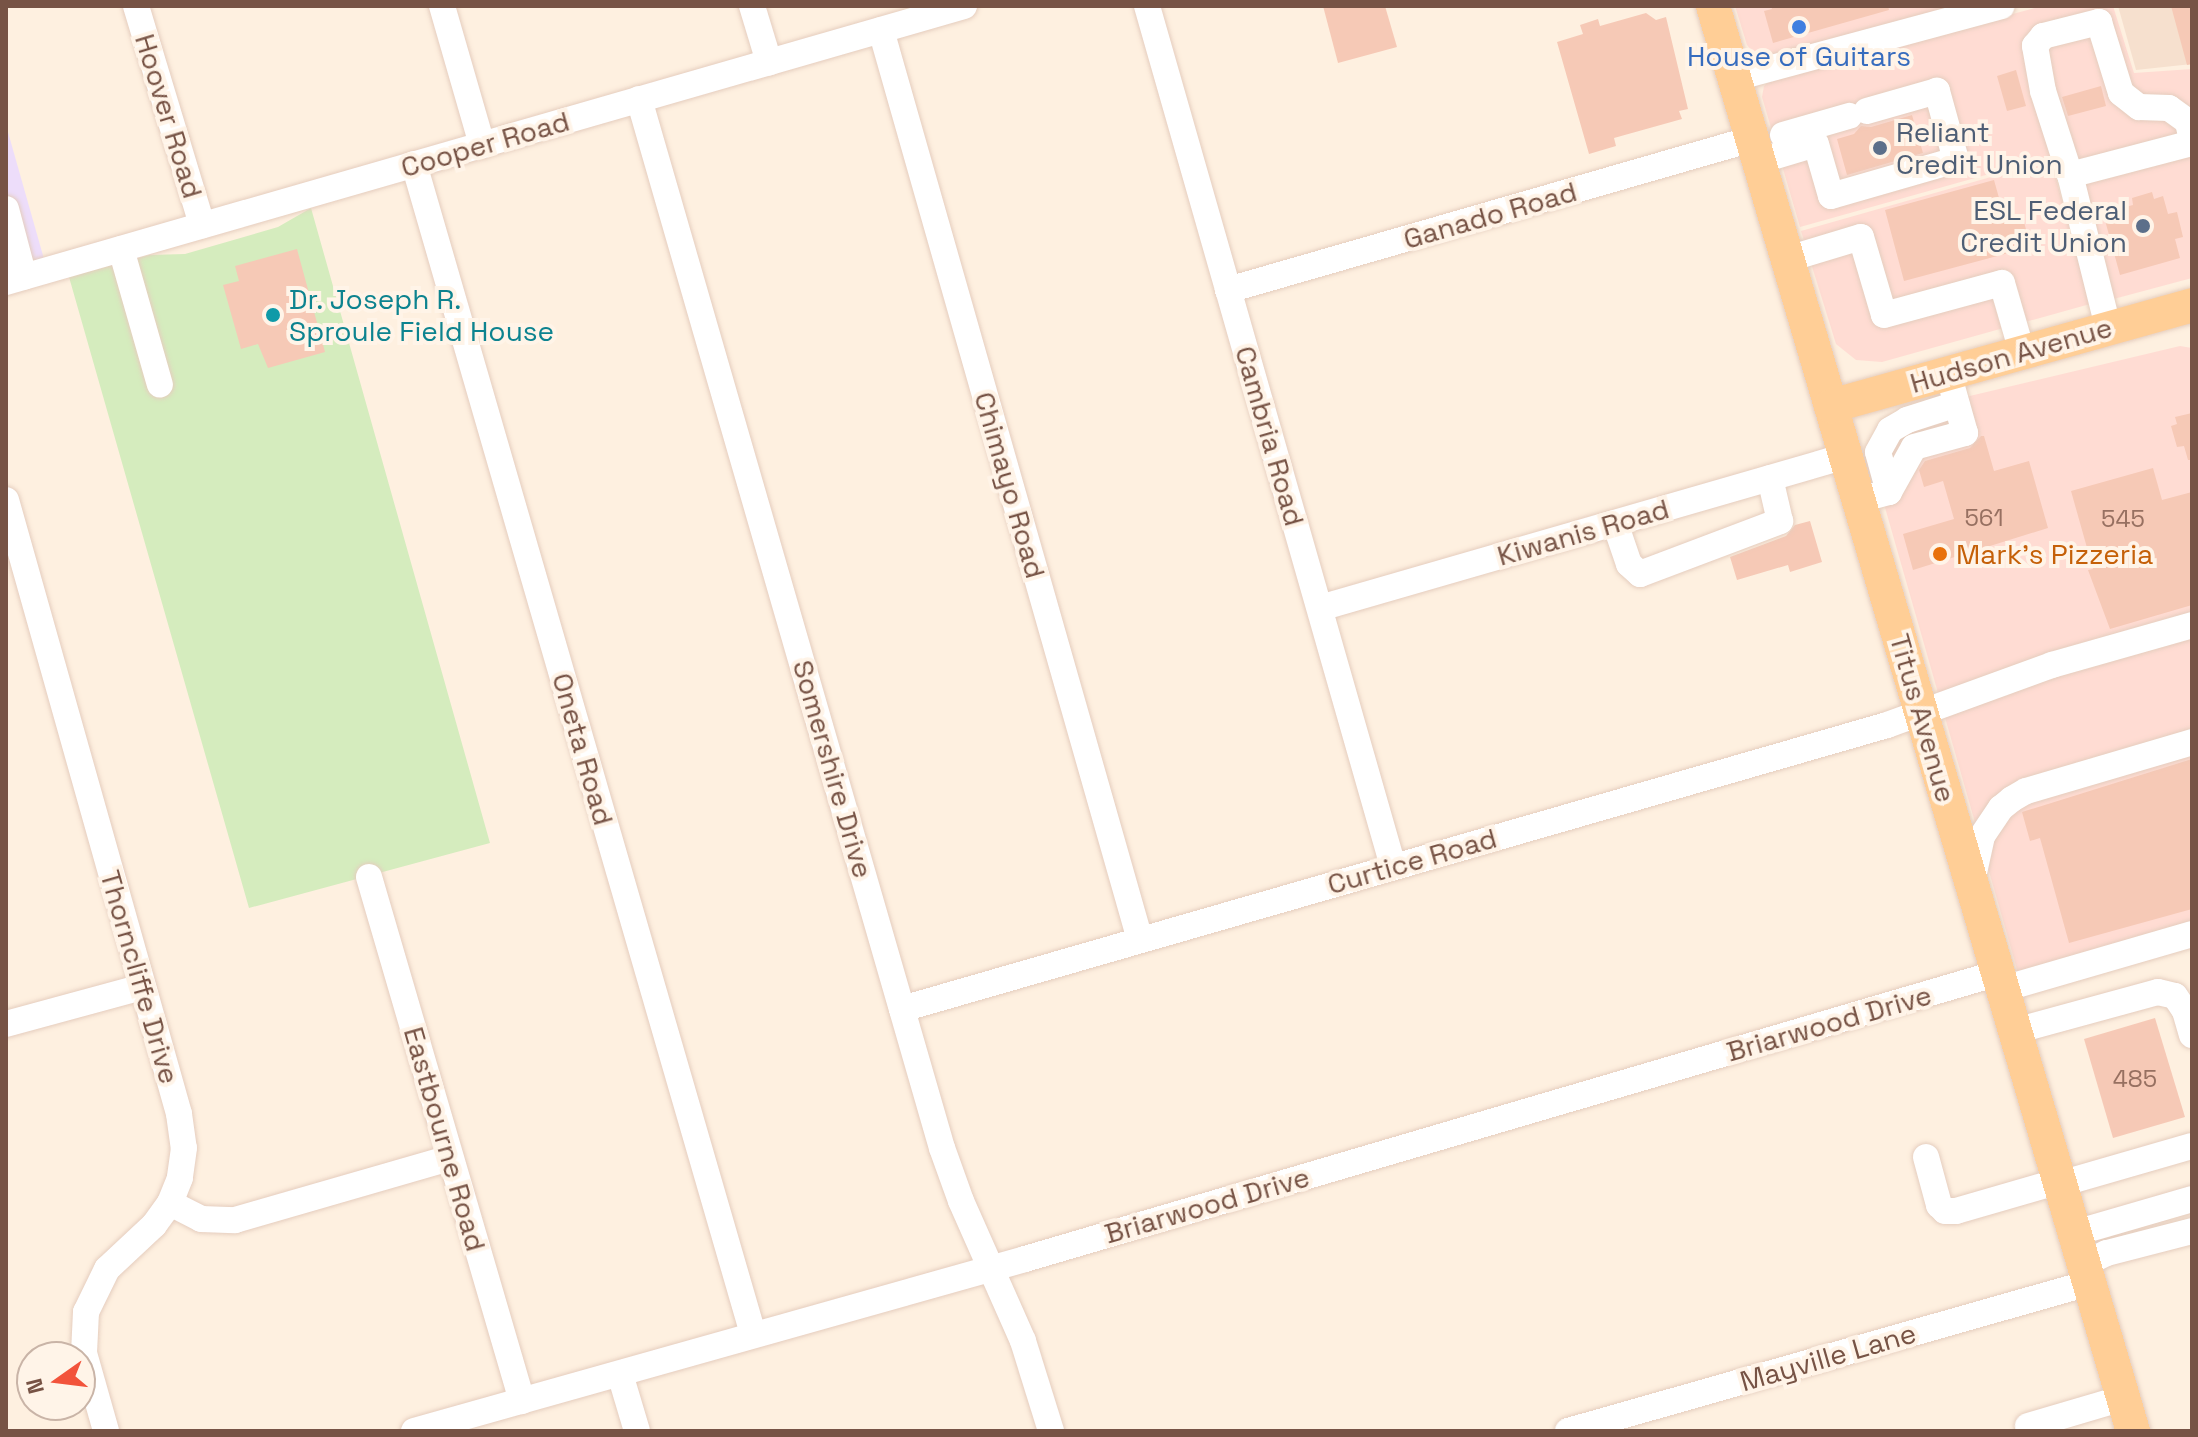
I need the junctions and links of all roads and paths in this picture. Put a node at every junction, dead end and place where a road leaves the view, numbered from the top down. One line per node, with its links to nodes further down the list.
1 (136, 6): 18 (street, Hoover Road)
2 (442, 6): 13 (street)
3 (752, 6): 9 (street)
4 (964, 6): 8 (street, Cooper Road)
5 (1147, 6): 22 (street, Cambria Road)
6 (1713, 6): 10 (main road, Titus Avenue)
7 (2001, 6): 10 (street)
8 (881, 30): 9 (street, Cooper Road); 44 (street, Chimayo Road)
9 (769, 62): 11 (street, Cooper Road)
10 (1735, 78): 14 (main road, Titus Avenue)
11 (639, 99): 13 (street, Cooper Road); 47 (street, Somershire Drive)
12 (2192, 142): 16 (street); 16 (street)
13 (482, 145): 15 (street, Cooper Road)
14 (1755, 147): 14 (street); 20 (main road, Titus Avenue); 22 (street, Ganado Road)
15 (414, 164): 18 (street, Cooper Road); 60 (street, Oneta Road)
16 (2070, 175): 24 (street)
17 (6, 209): 21 (street)
18 (202, 225): 19 (street, Cooper Road)
19 (121, 249): 21 (street, Cooper Road); 26 (street)
20 (1788, 259): 25 (street); 28 (main road, Titus Avenue)
21 (15, 279)
22 (1228, 290): 36 (street, Cambria Road)
23 (2192, 305): 24 (main road, Hudson Avenue)
24 (2108, 327): 25 (main road, Hudson Avenue)
25 (2022, 352): 27 (main road, Hudson Avenue)
26 (160, 385)
27 (1952, 388): 28 (main road, Hudson Avenue); 29 (street); 30 (street)
28 (1831, 406): 31 (main road, Titus Avenue)
29 (1907, 420): 30 (street); 33 (street)
30 (1914, 447): 33 (street)
31 (1846, 456): 32 (street, Kiwanis Road); 33 (main road, Titus Avenue)
32 (1770, 478): 35 (street, Kiwanis Road); 35 (street)
33 (1874, 496): 38 (main road, Titus Avenue)
34 (6, 500): 46 (street, Thorncliffe Drive)
35 (1615, 523): 36 (street, Kiwanis Road)
36 (1320, 608): 40 (street, Cambria Road)
37 (2192, 625): 38 (street, Curtice Road)
38 (1921, 711): 40 (street, Curtice Road); 42 (main road, Titus Avenue)
39 (2192, 742): 42 (street)
40 (1393, 866): 44 (street, Curtice Road)
41 (369, 877): 53 (street, Eastbourne Road)
42 (1972, 883): 45 (main road, Titus Avenue)
43 (2192, 934): 45 (street, Briarwood Drive)
44 (1140, 940): 47 (street, Curtice Road)
45 (2000, 981): 49 (main road, Titus Avenue); 59 (street, Briarwood Drive)
46 (142, 987): 48 (street); 56 (street, Thorncliffe Drive)
47 (902, 1009): 59 (street, Somershire Drive)
48 (6, 1024)
49 (2015, 1031): 50 (street); 54 (main road, Titus Avenue)
50 (2192, 1035)
51 (2192, 1146): 54 (street)
52 (1926, 1157): 54 (street)
53 (450, 1158): 56 (street); 63 (street, Eastbourne Road)
54 (2060, 1183): 58 (main road, Titus Avenue)
55 (2192, 1199): 58 (street)
56 (170, 1203): 65 (street, Thorncliffe Drive)
57 (2192, 1231): 58 (street)
58 (2082, 1260): 62 (main road, Titus Avenue); 69 (street, Mayville Lane)
59 (990, 1268): 60 (street, Briarwood Drive); 68 (street, Somershire Drive)
60 (753, 1334): 61 (street, Briarwood Drive)
61 (620, 1374): 63 (street, Briarwood Drive); 67 (street)
62 (2123, 1398): 64 (street); 70 (main road, Titus Avenue)
63 (522, 1401): 66 (street, Briarwood Drive)
64 (2028, 1426)
65 (106, 1431)
66 (414, 1431)
67 (637, 1431)
68 (1051, 1431)
69 (1568, 1431)
70 (2133, 1431)

